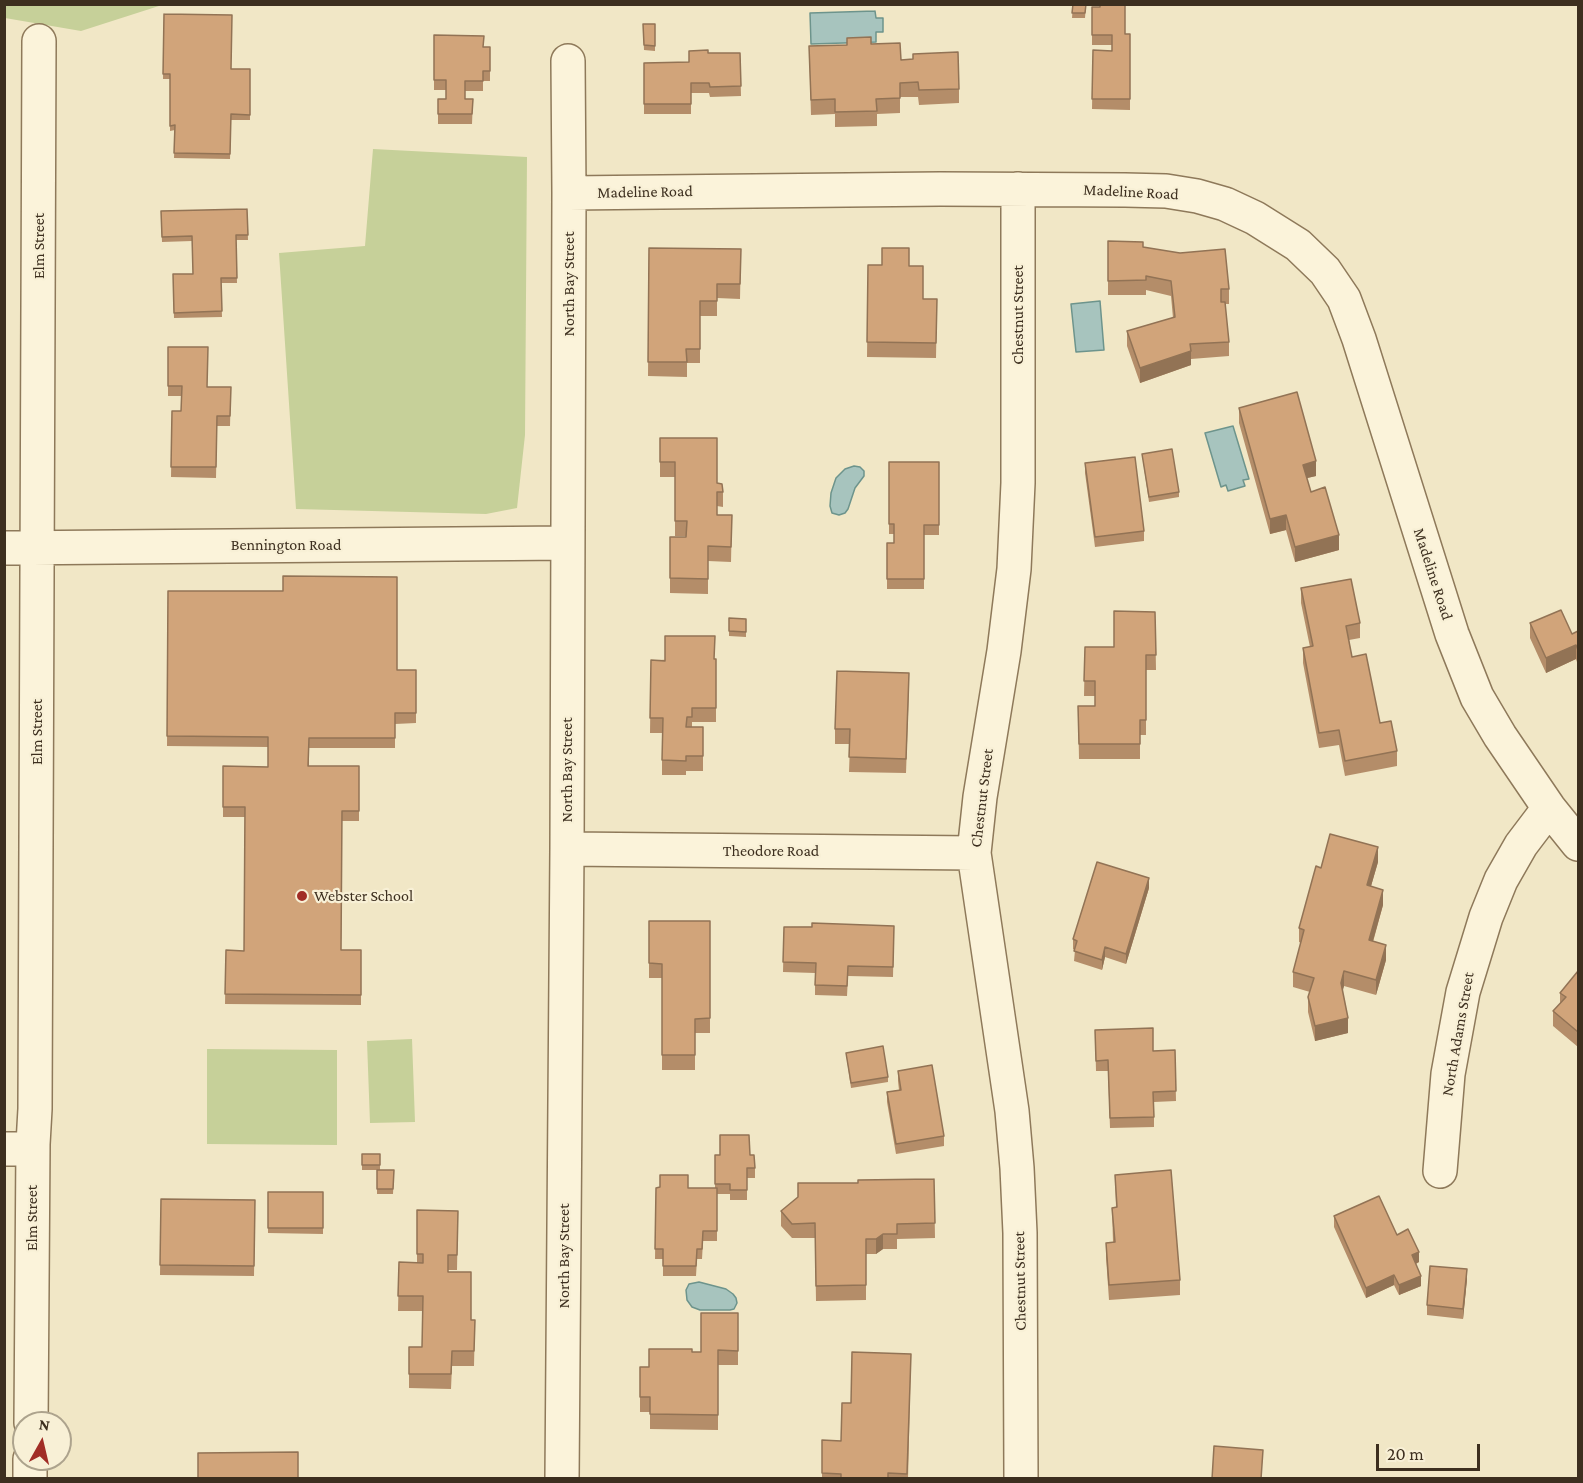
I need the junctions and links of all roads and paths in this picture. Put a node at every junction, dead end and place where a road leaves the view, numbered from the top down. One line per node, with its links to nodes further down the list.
1 (39, 41): 6 (street, Elm Street)
2 (568, 61): 4 (street, North Bay Street)
3 (1018, 189): 4 (street, Madeline Road); 8 (street, Madeline Road); 11 (street, Chestnut Street)
4 (569, 193): 5 (street, North Bay Street)
5 (567, 543): 6 (street, Bennington Road); 10 (street, North Bay Street)
6 (38, 547): 7 (street, Bennington Road); 12 (street, Elm Street)
7 (4, 548)
8 (1549, 808): 9 (street, Madeline Road); 13 (street, North Adams Street)
9 (1578, 844)
10 (567, 849): 11 (street, Theodore Road); 15 (street, North Bay Street)
11 (974, 853): 16 (street, Chestnut Street)
12 (19, 1149): 14 (street, Elm Street)
13 (1440, 1171)
14 (30, 1411)
15 (562, 1479)
16 (1021, 1479)

